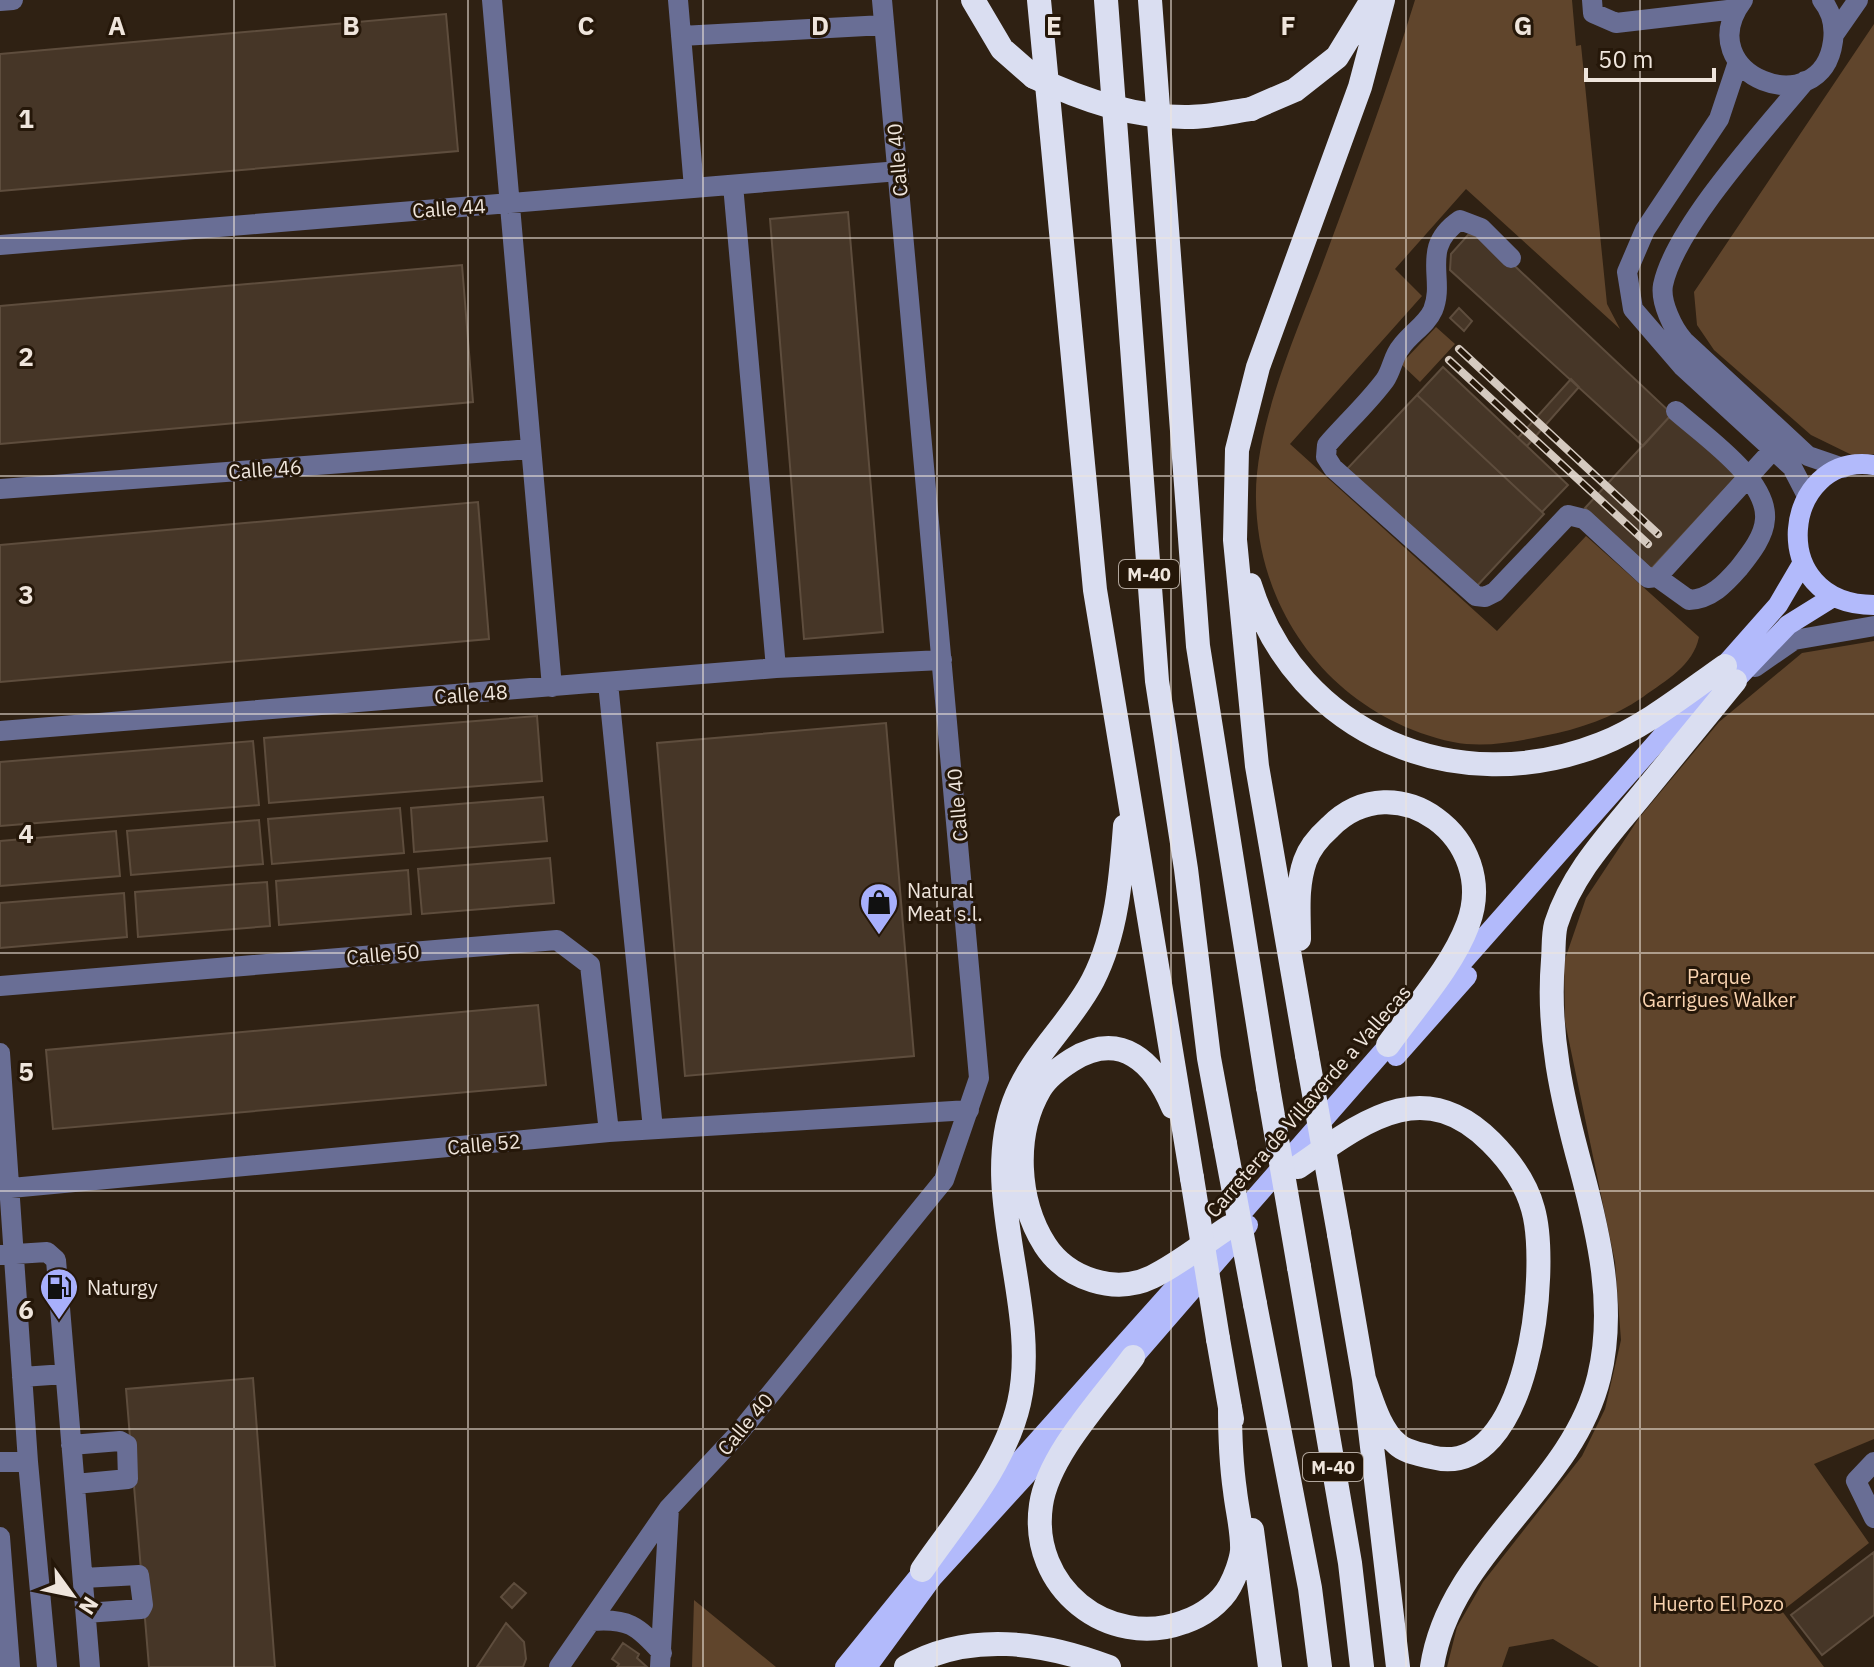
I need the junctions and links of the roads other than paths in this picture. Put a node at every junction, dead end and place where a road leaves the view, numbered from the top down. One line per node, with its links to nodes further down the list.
1 (13, 0): 14 (street)
2 (492, 0): 24 (street)
3 (678, 0): 18 (street)
4 (882, 0): 16 (street, Calle 40)
5 (973, 0): 9 (highway, bridge)
6 (1039, 0): 47 (highway)
7 (1106, 0): 88 (highway, M-40, bridge)
8 (1150, 0): 89 (highway, M-40, bridge)
9 (1372, 0)
10 (1383, 0): 35 (highway)
11 (1592, 0): 15 (street)
12 (1822, 0): 17 (street)
13 (1858, 0): 17 (street)
14 (0, 1)
15 (1740, 4): 19 (street)
16 (884, 25): 18 (street); 21 (street, Calle 40)
17 (1835, 33): 20 (street)
18 (681, 36): 23 (street)
19 (1738, 62): 20 (street); 28 (street)
20 (1805, 81): 28 (street)
21 (899, 171): 22 (street, Calle 44); 41 (street, Calle 40)
22 (733, 185): 23 (street, Calle 44); 42 (street)
23 (694, 188): 24 (street, Calle 44)
24 (509, 203): 25 (street, Calle 44); 29 (street)
25 (0, 245)
26 (1511, 258): 37 (street)
27 (1676, 411): 32 (street)
28 (1780, 443): 31 (street); 32 (street); 34 (street)
29 (530, 449): 33 (street, Calle 46); 45 (street)
30 (1874, 465): 31 (main road)
31 (1843, 468): 34 (main road)
32 (1749, 476): 37 (street); 37 (street)
33 (0, 489)
34 (1807, 496): 36 (main road)
35 (1235, 540): 43 (highway); 49 (highway)
36 (1802, 564): 38 (main road); 43 (main road, Carretera de Villaverde a Vallecas)
37 (1657, 577)
38 (1833, 597): 39 (main road); 43 (main road, Carretera de Villaverde a Vallecas)
39 (1874, 605)
40 (1874, 626): 43 (street)
41 (942, 660): 42 (street, Calle 48); 52 (street, Calle 40)
42 (776, 668): 44 (street, Calle 48)
43 (1730, 674): 50 (main road, Carretera de Villaverde a Vallecas); 56 (main road, Carretera de Villaverde a Vallecas); 91 (highway)
44 (608, 683): 45 (street, Calle 48); 53 (street)
45 (552, 687): 46 (street, Calle 48)
46 (0, 731)
47 (1127, 788): 55 (highway); 73 (highway)
48 (0, 986): 54 (street, Calle 50)
49 (1299, 1010): 50 (highway); 63 (highway, bridge)
50 (1388, 1045): 58 (main road, Carretera de Villaverde a Vallecas)
51 (0, 1053): 57 (street)
52 (969, 1110): 53 (street, Calle 52); 70 (street, Calle 40)
53 (653, 1129): 54 (street, Calle 52)
54 (609, 1132): 57 (street, Calle 52)
55 (1188, 1144): 58 (highway); 64 (highway, bridge)
56 (1298, 1167): 60 (main road, Carretera de Villaverde a Vallecas); 63 (highway)
57 (5, 1188): 59 (street)
58 (1229, 1227): 73 (main road, Carretera de Villaverde a Vallecas)
59 (7, 1254): 61 (street); 62 (street)
60 (1133, 1357): 64 (highway); 84 (main road, Carretera de Villaverde a Vallecas)
61 (65, 1374): 62 (street); 65 (street)
62 (22, 1377): 67 (street)
63 (1364, 1379): 90 (highway)
64 (1230, 1407): 87 (highway)
65 (71, 1445): 69 (street); 69 (street)
66 (0, 1462): 67 (street)
67 (28, 1462): 79 (street)
68 (1874, 1462): 71 (street)
69 (75, 1484): 74 (street)
70 (669, 1508): 77 (street, Calle 40); 80 (street)
71 (1874, 1518)
72 (0, 1537): 76 (street)
73 (922, 1570): 83 (main road, Carretera de Villaverde a Vallecas)
74 (83, 1578): 75 (street); 75 (street)
75 (86, 1613): 81 (street)
76 (3, 1620): 78 (street)
77 (591, 1621): 80 (street); 82 (street, Calle 40)
78 (6, 1656): 79 (street)
79 (46, 1659)
80 (661, 1660)
81 (90, 1667)
82 (559, 1667)
83 (845, 1667)
84 (867, 1667)
85 (906, 1667): 86 (highway)
86 (1109, 1667)
87 (1270, 1667)
88 (1320, 1667)
89 (1362, 1667)
90 (1398, 1667)
91 (1432, 1667)

